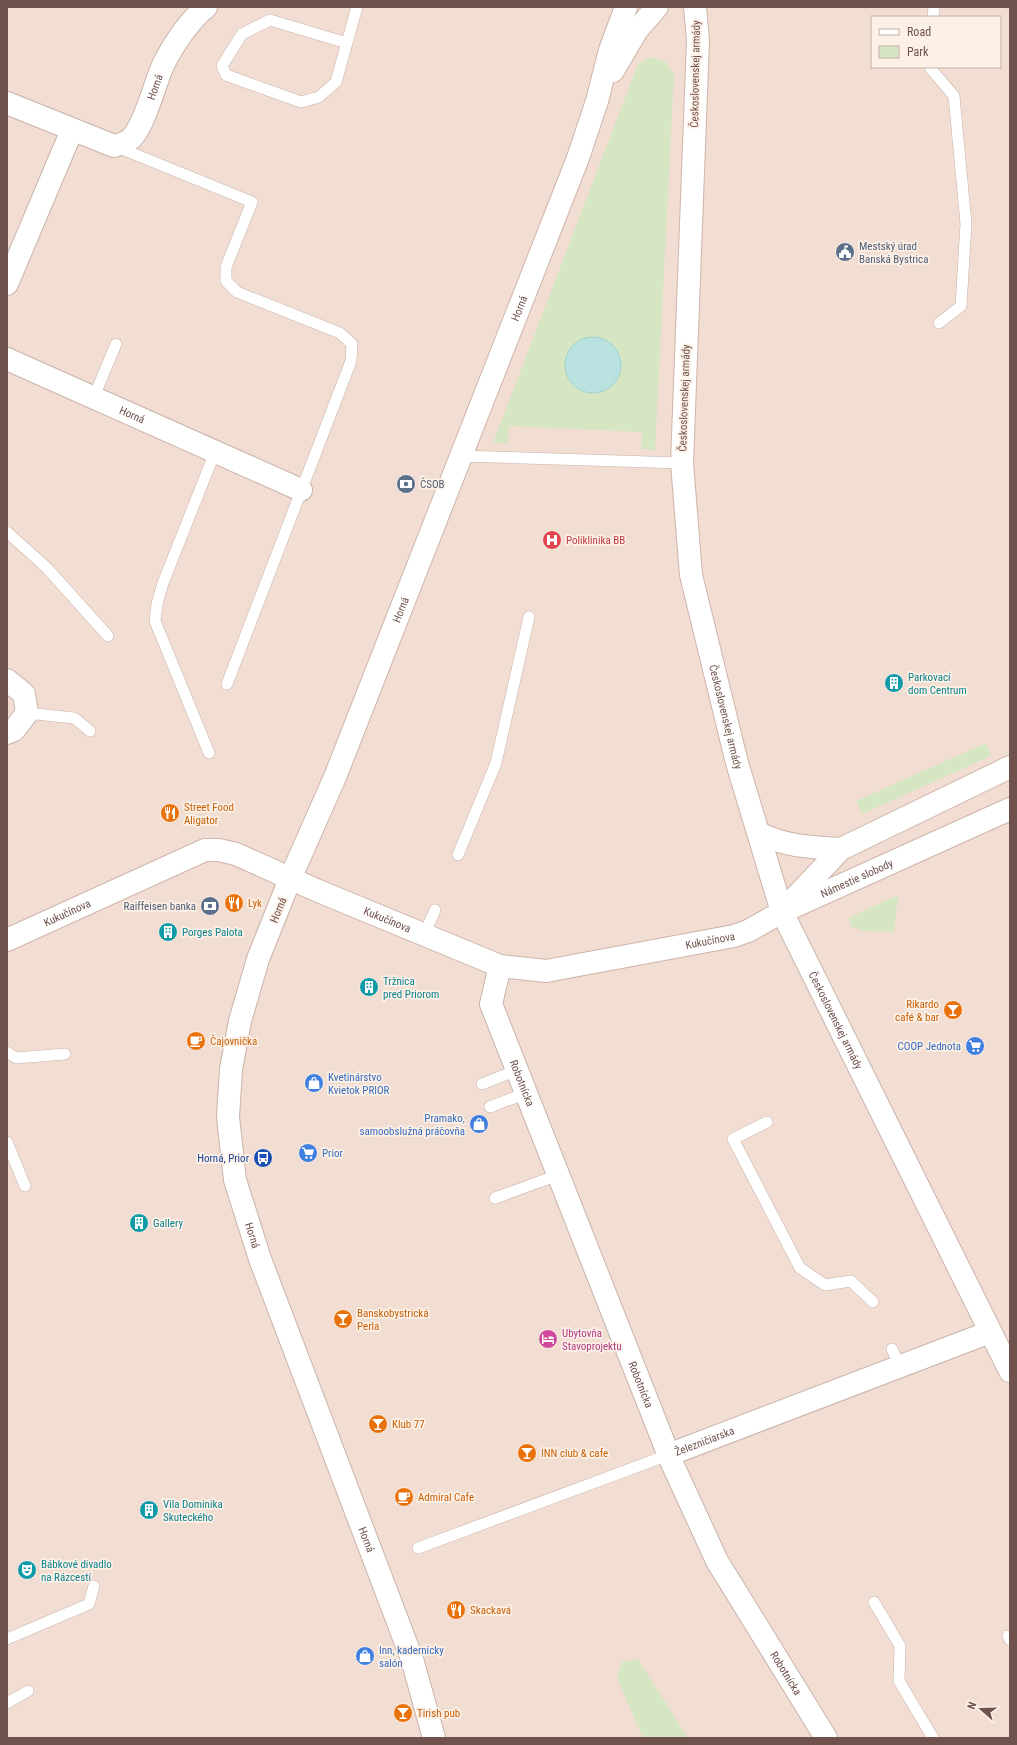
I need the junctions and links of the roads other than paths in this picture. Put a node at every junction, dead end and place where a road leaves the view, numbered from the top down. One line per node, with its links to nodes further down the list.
1 (206, 7): 11 (street, Horná)
2 (357, 7): 6 (lane)
3 (626, 7): 8 (street, Horná)
4 (657, 7): 8 (street, Horná)
5 (695, 7): 19 (street, Československej armády)
6 (347, 43): 6 (lane)
7 (932, 68): 13 (lane)
8 (598, 101): 18 (street, Horná)
9 (7, 102): 10 (street)
10 (72, 130): 11 (street); 12 (street)
11 (114, 146): 20 (lane)
12 (7, 284)
13 (939, 323)
14 (116, 344): 16 (lane)
15 (7, 359): 16 (street, Horná)
16 (93, 399): 17 (street, Horná)
17 (215, 452): 20 (street, Horná); 29 (lane)
18 (460, 456): 19 (lane); 35 (street, Horná)
19 (682, 464): 32 (street, Československej armády)
20 (301, 490): 25 (lane)
21 (7, 532): 23 (lane)
22 (529, 617): 34 (lane)
23 (108, 636)
24 (7, 680): 26 (street)
25 (227, 684)
26 (27, 713): 27 (lane); 28 (street)
27 (90, 731)
28 (7, 733)
29 (209, 753)
30 (1010, 767): 33 (street, Námestie slobody)
31 (1010, 809): 37 (street, Námestie slobody)
32 (759, 833): 33 (street, Námestie slobody); 37 (street, Československej armády)
33 (841, 848): 37 (street, Námestie slobody)
34 (458, 855)
35 (290, 879): 38 (street, Kukučínova); 39 (street, Kukučínova); 62 (street, Horná)
36 (435, 910): 38 (lane)
37 (782, 912): 40 (street, Kukučínova); 53 (street, Československej armády)
38 (424, 935): 40 (street, Kukučínova)
39 (7, 940)
40 (500, 966): 43 (street, Robotnícka)
41 (7, 1052): 42 (lane)
42 (66, 1054)
43 (517, 1070): 44 (lane); 45 (street, Robotnícka)
44 (482, 1084)
45 (526, 1093): 46 (lane); 49 (street, Robotnícka)
46 (490, 1107)
47 (767, 1122): 52 (lane)
48 (7, 1142): 50 (lane)
49 (558, 1175): 51 (lane); 55 (street, Robotnícka)
50 (25, 1186)
51 (495, 1198)
52 (873, 1302)
53 (990, 1332): 54 (street, Československej armády); 55 (street, Železničiarska)
54 (1010, 1371)
55 (668, 1455): 56 (lane, Železničiarska); 63 (street, Robotnícka)
56 (418, 1548)
57 (94, 1586): 59 (lane)
58 (874, 1602): 64 (lane)
59 (7, 1639)
60 (28, 1691): 61 (lane)
61 (7, 1703)
62 (434, 1738)
63 (826, 1738)
64 (933, 1738)

